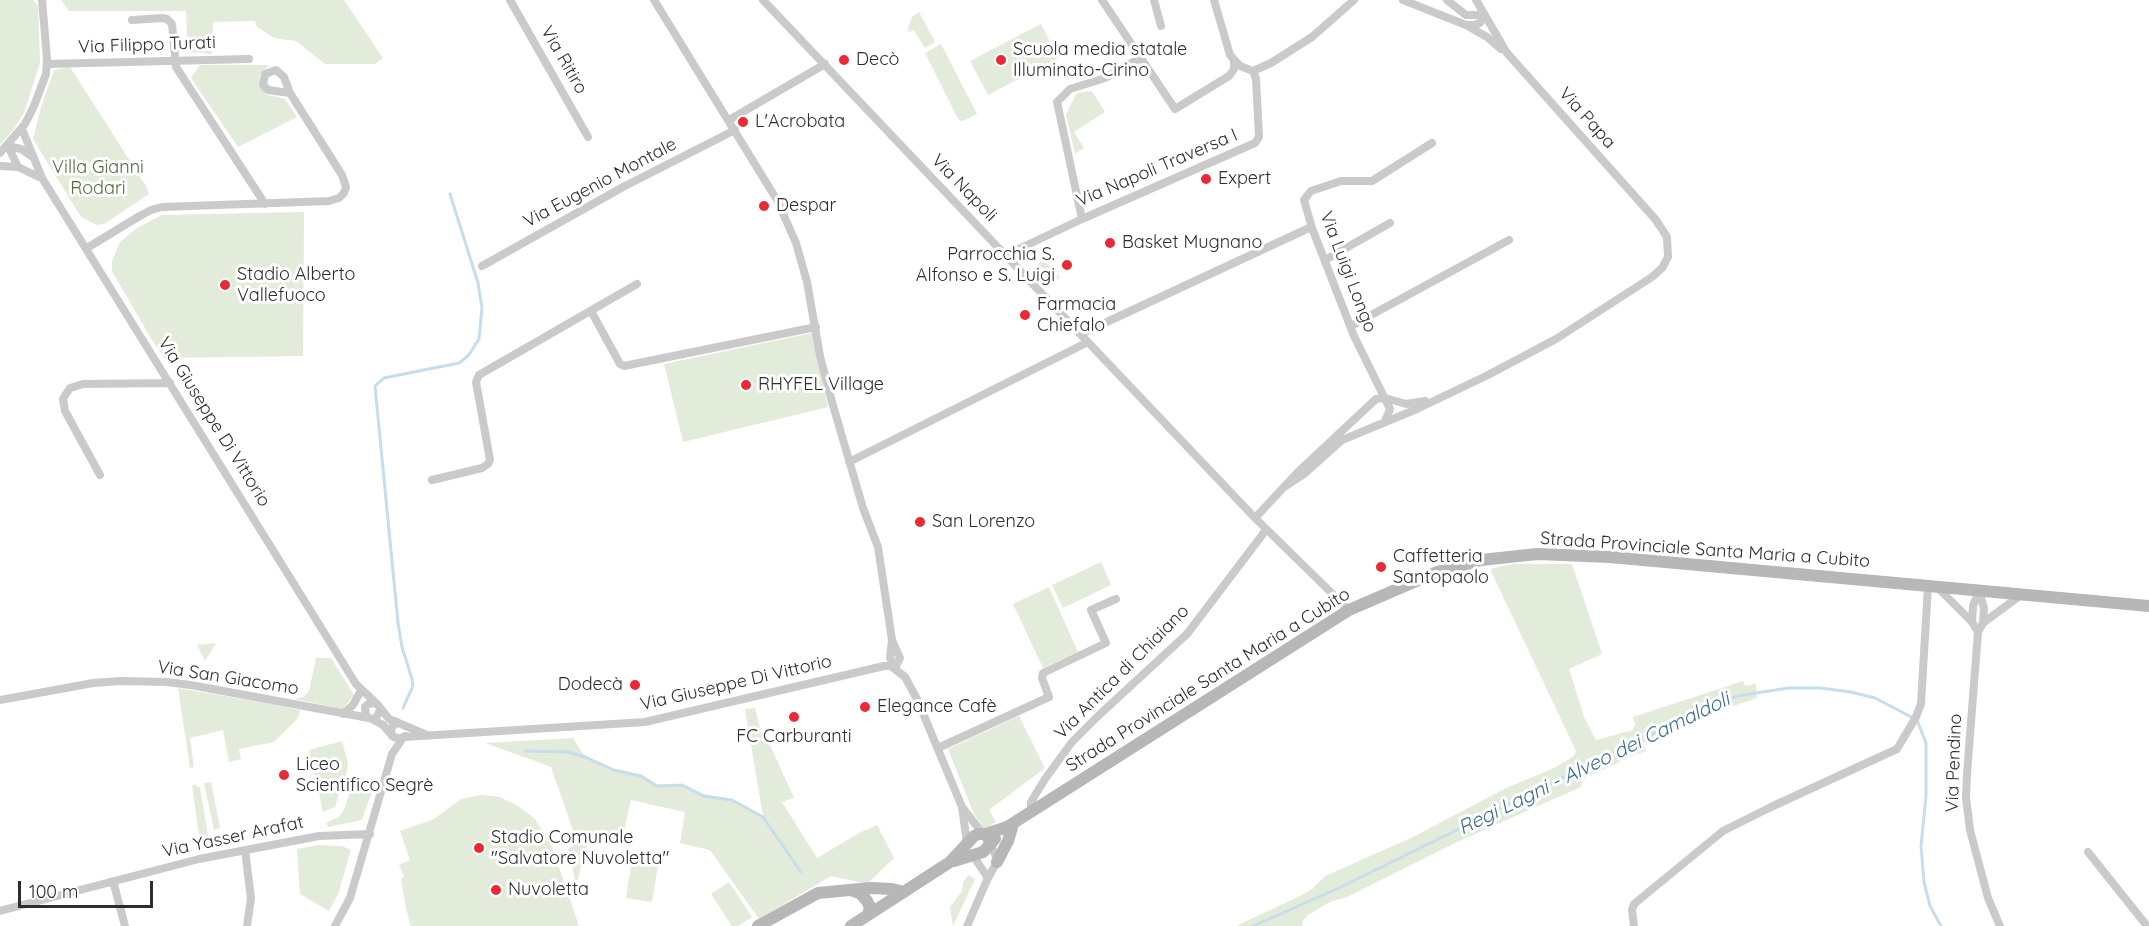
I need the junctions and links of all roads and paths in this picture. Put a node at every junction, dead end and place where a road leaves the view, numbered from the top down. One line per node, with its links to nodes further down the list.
1 (42, 0): 21 (street)
2 (510, 0): 28 (street, Via Ritiro)
3 (654, 0): 25 (street)
4 (763, 0): 22 (street, Via Napoli)
5 (1102, 0): 17 (street)
6 (1154, 0): 15 (street)
7 (1214, 0): 19 (street)
8 (1354, 0): 23 (street)
9 (1403, 0): 14 (street)
10 (1447, 0): 12 (street)
11 (1476, 0): 12 (street, Via Papa)
12 (1484, 15): 14 (street); 16 (street, Via Papa)
13 (132, 20): 20 (street)
14 (1466, 25): 16 (street)
15 (1161, 26)
16 (1507, 53): 52 (street, Via Papa)
17 (1140, 58): 19 (street); 37 (street)
18 (249, 59): 20 (street, Via Filippo Turati)
19 (1234, 60): 23 (street)
20 (175, 62): 21 (street, Via Filippo Turati); 36 (street)
21 (47, 64): 26 (street)
22 (825, 64): 25 (street); 42 (street, Via Napoli)
23 (1253, 71): 37 (street, Via Napoli Traversa I)
24 (290, 93): 36 (street)
25 (729, 120): 27 (street)
26 (22, 129): 30 (street); 32 (street, Via Giuseppe Di Vittorio)
27 (735, 130): 44 (street, Via Eugenio Montale); 48 (street)
28 (588, 136)
29 (1432, 143): 39 (street, Via Luigi Longo)
30 (8, 146): 31 (street); 32 (street); 34 (street)
31 (0, 153)
32 (32, 156): 35 (street, Via Giuseppe Di Vittorio)
33 (0, 166): 34 (street)
34 (18, 167): 35 (street)
35 (42, 178): 41 (street, Via Giuseppe Di Vittorio)
36 (266, 204): 41 (street)
37 (1082, 219): 42 (street, Via Napoli Traversa I)
38 (1390, 223): 43 (street)
39 (1312, 228): 43 (street, Via Luigi Longo); 49 (street)
40 (1509, 240): 47 (street)
41 (87, 249): 51 (street, Via Giuseppe Di Vittorio)
42 (1006, 255): 49 (street, Via Napoli)
43 (1325, 260): 47 (street, Via Luigi Longo)
44 (482, 266)
45 (637, 284): 46 (street)
46 (591, 311): 48 (street); 59 (street)
47 (1351, 326): 53 (street, Via Luigi Longo)
48 (816, 327): 57 (street)
49 (1080, 334): 50 (street, Via Napoli)
50 (1088, 342): 57 (street); 61 (street, Via Napoli)
51 (170, 383): 58 (street); 73 (street, Via Giuseppe Di Vittorio)
52 (1443, 396): 53 (street); 54 (street)
53 (1385, 398): 54 (street, Via Luigi Longo); 55 (street)
54 (1385, 421): 56 (street)
55 (1349, 423): 56 (street); 60 (street)
56 (1354, 435): 60 (street)
57 (849, 462): 72 (street)
58 (100, 475)
59 (432, 480)
60 (1286, 486): 61 (street)
61 (1255, 518): 62 (street, Via Napoli)
62 (1266, 530): 68 (street, Via Napoli); 89 (street, Via Antica di Chiaiano)
63 (1933, 587): 64 (main road, Strada Provinciale Santa Maria a Cubito); 68 (main road, Strada Provinciale Santa Maria a Cubito); 69 (street); 109 (street)
64 (1979, 591): 65 (main road, Strada Provinciale Santa Maria a Cubito); 69 (street); 70 (street)
65 (2021, 594): 67 (main road, Strada Provinciale Santa Maria a Cubito); 70 (street, Via Pendino)
66 (1116, 599): 86 (street)
67 (2149, 606)
68 (1350, 610): 89 (main road, Strada Provinciale Santa Maria a Cubito)
69 (1972, 622): 71 (street)
70 (1983, 623): 71 (street, Via Pendino)
71 (1978, 632): 110 (street, Via Pendino)
72 (895, 668): 84 (street, Via Giuseppe Di Vittorio); 86 (street)
73 (356, 684): 74 (street, Via Giuseppe Di Vittorio); 76 (street, Via Giuseppe Di Vittorio)
74 (359, 694): 77 (street, Via Giuseppe Di Vittorio); 79 (street)
75 (0, 700): 79 (street, Via San Giacomo)
76 (374, 703): 77 (street); 78 (street)
77 (364, 708): 79 (street); 80 (street)
78 (380, 710): 80 (street); 81 (street)
79 (345, 714): 80 (street, Via San Giacomo)
80 (370, 719): 83 (street)
81 (397, 722): 82 (street); 83 (street)
82 (406, 727): 84 (street, Via Giuseppe Di Vittorio); 85 (street)
83 (391, 734): 85 (street); 87 (street)
84 (427, 735): 85 (street, Via Giuseppe Di Vittorio)
85 (404, 738): 87 (street)
86 (938, 748): 88 (street)
87 (393, 754): 91 (street)
88 (962, 807): 92 (street); 93 (street)
89 (1031, 812): 90 (main road, Strada Provinciale Santa Maria a Cubito)
90 (1010, 825): 92 (main road, Strada Provinciale Santa Maria a Cubito); 96 (main road)
91 (370, 834): 94 (street, Via Yasser Arafat); 105 (street)
92 (987, 839): 93 (main road); 93 (main road); 96 (street)
93 (969, 848): 97 (street); 100 (main road)
94 (245, 850): 98 (street, Via Yasser Arafat); 104 (street)
95 (2088, 852): 111 (street)
96 (997, 862): 97 (street)
97 (988, 878): 108 (street)
98 (113, 881): 101 (street, Via Yasser Arafat); 103 (street)
99 (849, 890): 100 (main road); 102 (main road); 106 (main road)
100 (904, 892): 102 (main road)
101 (0, 911)
102 (868, 915): 107 (main road)
103 (124, 926)
104 (247, 926)
105 (335, 926)
106 (758, 926)
107 (851, 926)
108 (968, 926)
109 (1634, 926)
110 (2000, 926)
111 (2147, 926)

